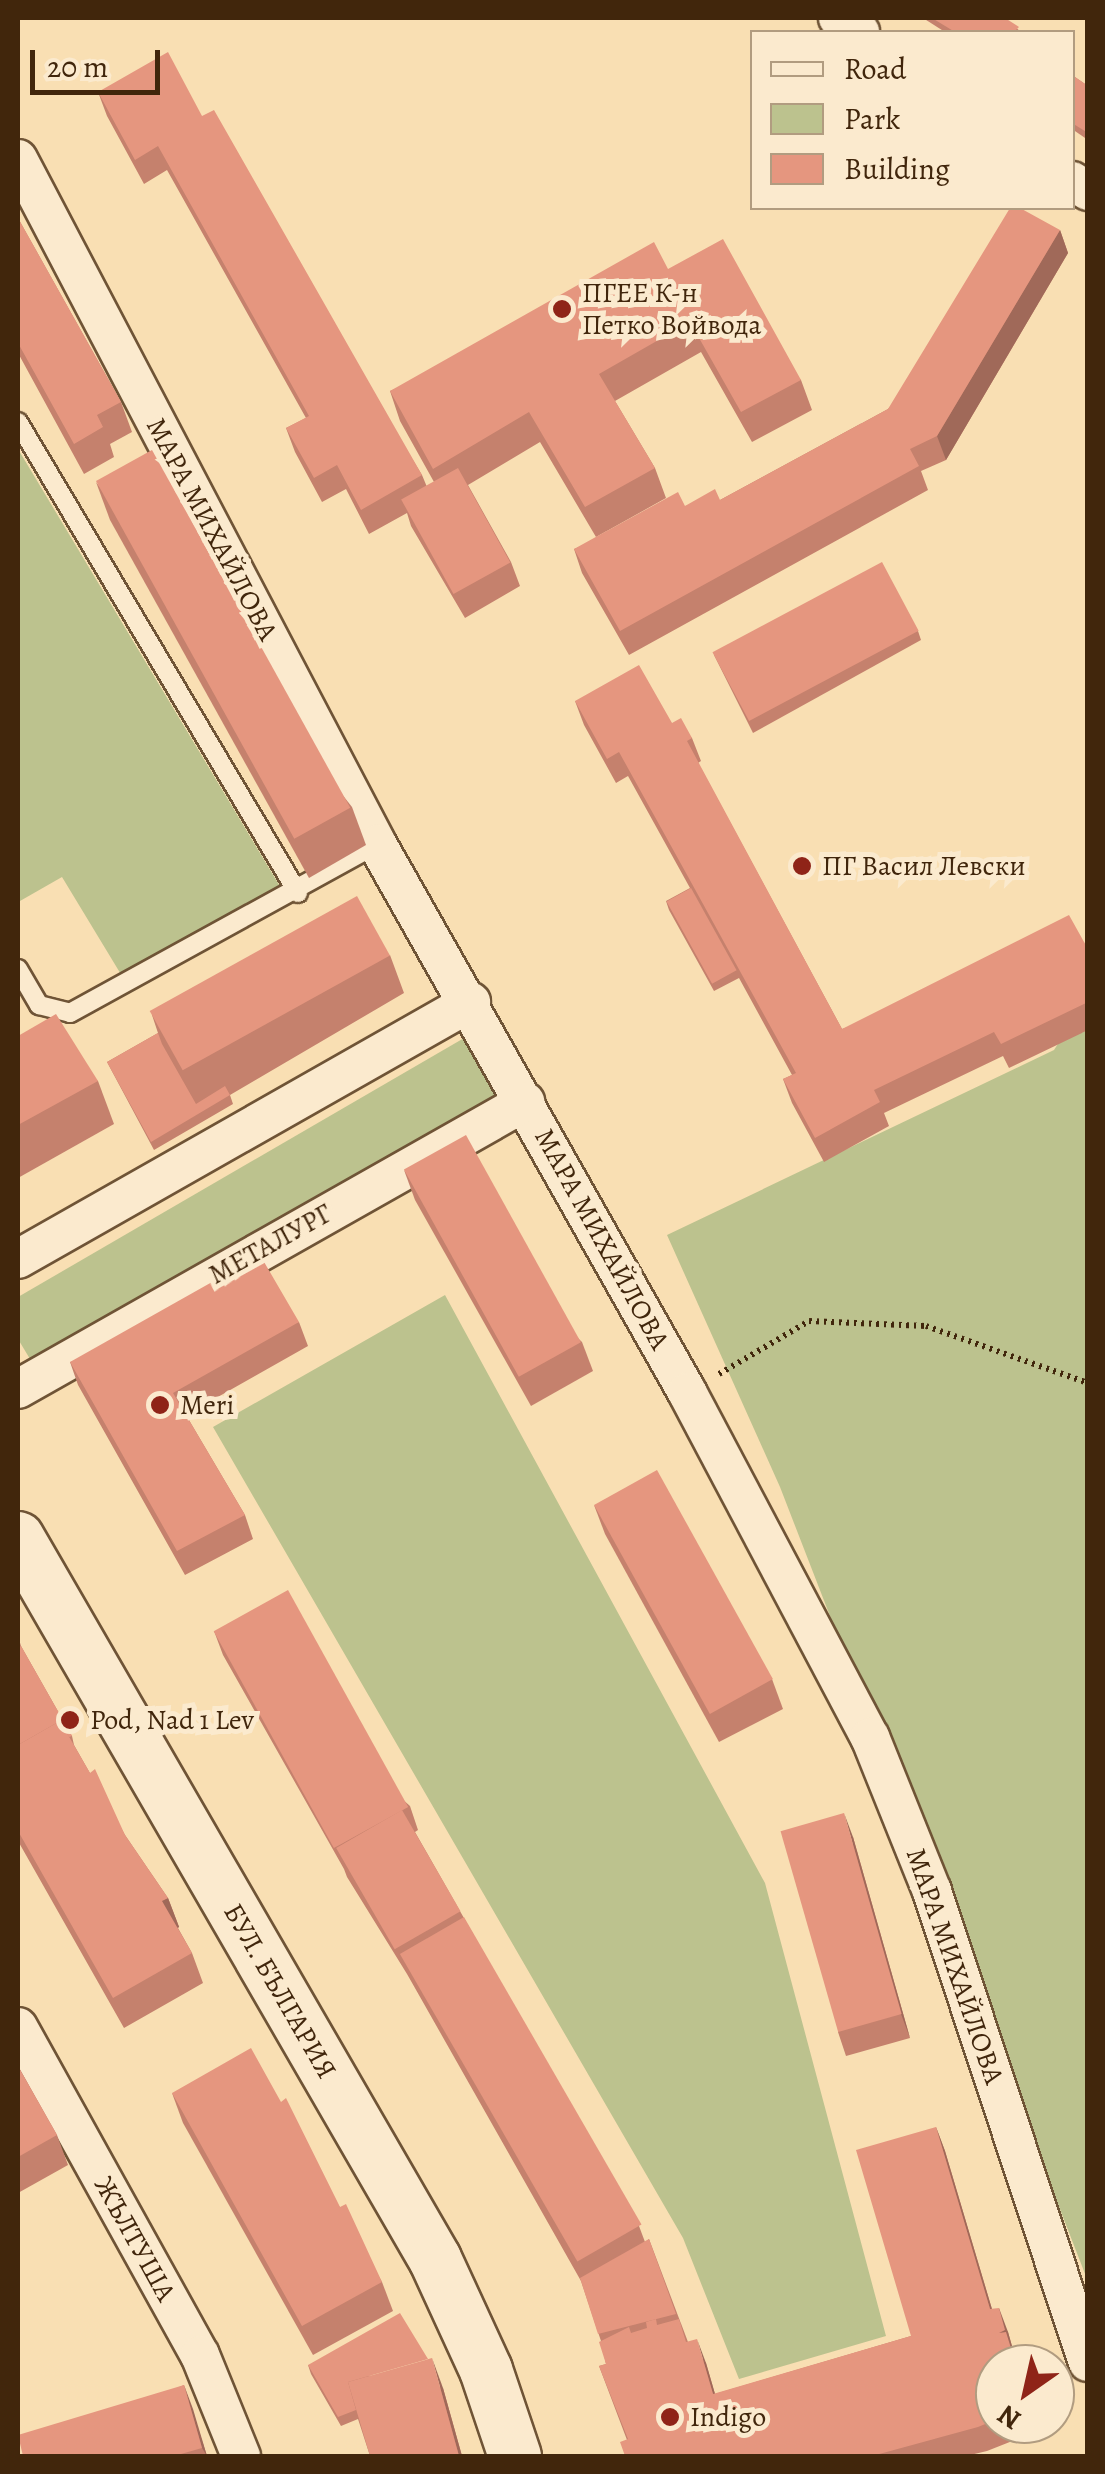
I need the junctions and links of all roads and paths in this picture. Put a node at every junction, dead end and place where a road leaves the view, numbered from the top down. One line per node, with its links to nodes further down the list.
1 (18, 159): 3 (street, МАРА МИХАЙЛОВА)
2 (18, 422): 4 (lane)
3 (377, 844): 4 (lane); 6 (street, МАРА МИХАЙЛОВА)
4 (298, 893): 5 (lane)
5 (18, 969)
6 (471, 1002): 7 (street, МАРА МИХАЙЛОВА); 8 (street)
7 (525, 1102): 10 (street, МЕТАЛУРГ); 11 (street, МАРА МИХАЙЛОВА)
8 (18, 1259)
9 (1088, 1384): 11 (path)
10 (18, 1390)
11 (688, 1392): 14 (street, МАРА МИХАЙЛОВА)
12 (18, 1538): 16 (main road, БУЛ. БЪЛГАРИЯ)
13 (18, 2027): 15 (street, ЖЪЛТУША)
14 (1088, 2362)
15 (241, 2456)
16 (514, 2456)

